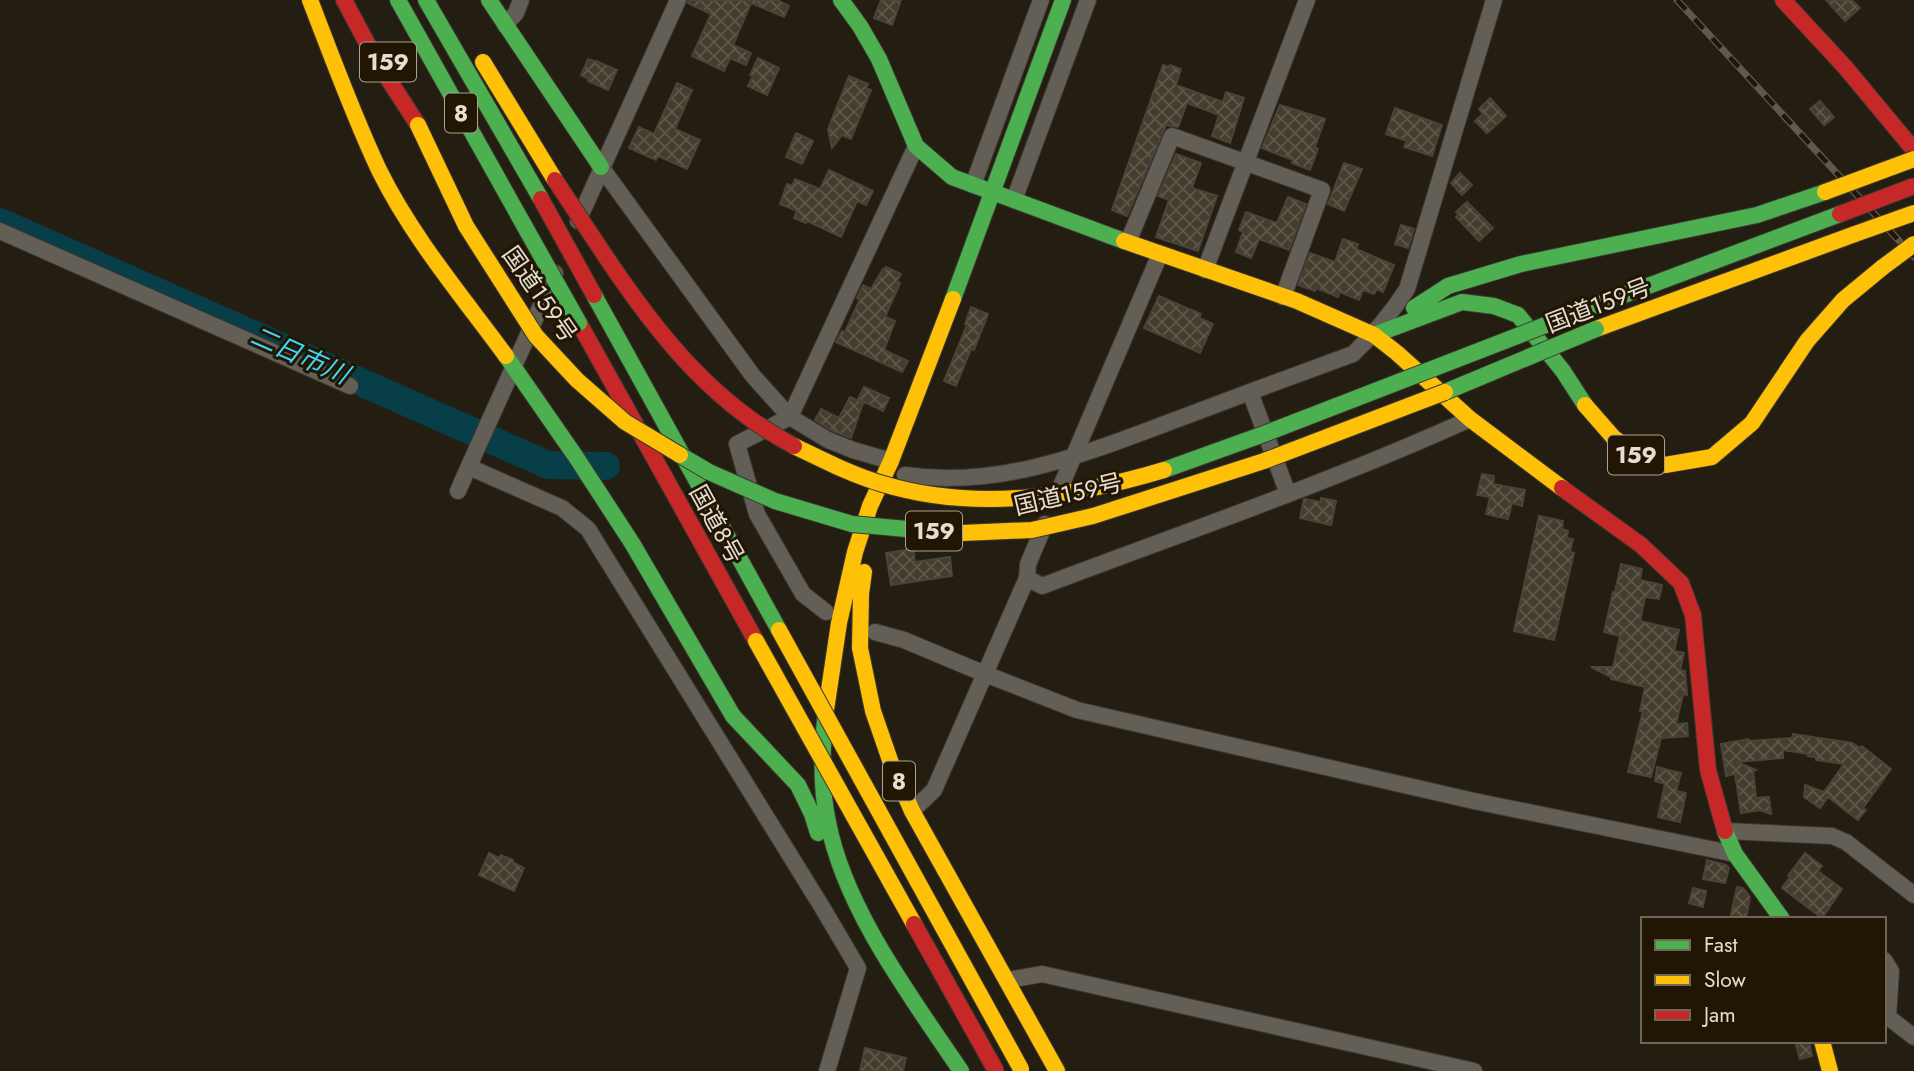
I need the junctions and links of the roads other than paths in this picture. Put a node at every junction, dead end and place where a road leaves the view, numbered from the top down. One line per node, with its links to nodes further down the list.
1 (310, 0): 36 (main road)
2 (344, 0): 18 (main road)
3 (358, 0): 18 (main road, 国道159号 / 159)
4 (398, 0): 64 (main road, 国道8号 / 8, bridge)
5 (426, 0): 61 (main road, 国道8号 / 8, bridge)
6 (489, 0): 16 (main road)
7 (521, 0): 16 (street)
8 (678, 0): 23 (street)
9 (841, 0): 19 (main road)
10 (1041, 0): 24 (street)
11 (1063, 0): 26 (main road, 8)
12 (1088, 0): 27 (street)
13 (1307, 0): 22 (street)
14 (1494, 0): 35 (street)
15 (1783, 0): 20 (main road)
16 (505, 25): 23 (main road)
17 (473, 45): 25 (main road, 国道159号 / 159, bridge)
18 (418, 125): 28 (main road, 国道159号 / 159, bridge)
19 (916, 145): 24 (main road); 39 (street)
20 (1914, 150)
21 (1914, 159): 35 (main road, bridge)
22 (1245, 162): 30 (street); 33 (street); 34 (street)
23 (601, 167): 36 (street); 39 (street)
24 (973, 185): 26 (main road)
25 (1914, 186)
26 (993, 192): 27 (main road); 42 (main road, 8)
27 (1014, 200): 30 (main road)
28 (1914, 213)
29 (0, 231): 37 (street)
30 (1128, 242): 32 (main road)
31 (1914, 244): 35 (main road, 159, bridge)
32 (1160, 254): 33 (main road); 41 (street)
33 (1205, 270): 34 (main road)
34 (1283, 297): 35 (main road)
35 (1374, 335): 38 (street); 40 (main road)
36 (514, 368): 43 (street); 56 (main road)
37 (350, 386)
38 (1250, 392): 41 (street); 46 (street)
39 (790, 417): 42 (street); 48 (street)
40 (1470, 419): 46 (street); 52 (main road)
41 (1072, 458): 44 (street); 47 (street)
42 (891, 461): 51 (main road, 8); 56 (main road, 8)
43 (469, 467): 45 (street); 62 (street)
44 (905, 475)
45 (458, 491)
46 (1288, 494): 47 (street)
47 (1027, 578): 50 (street)
48 (826, 612)
49 (875, 632): 50 (street)
50 (985, 674): 51 (street); 53 (street)
51 (912, 811): 58 (main road, 8)
52 (1725, 831): 53 (main road); 54 (street)
53 (1735, 854): 55 (main road)
54 (1914, 895)
55 (1781, 917)
56 (864, 918): 63 (main road, 8)
57 (1886, 963): 59 (street)
58 (1008, 980): 65 (main road, 8); 66 (street)
59 (1914, 1037)
60 (1823, 1043): 67 (main road)
61 (1021, 1070)
62 (827, 1071)
63 (961, 1071)
64 (996, 1071)
65 (1057, 1071)
66 (1474, 1071)
67 (1830, 1071)

